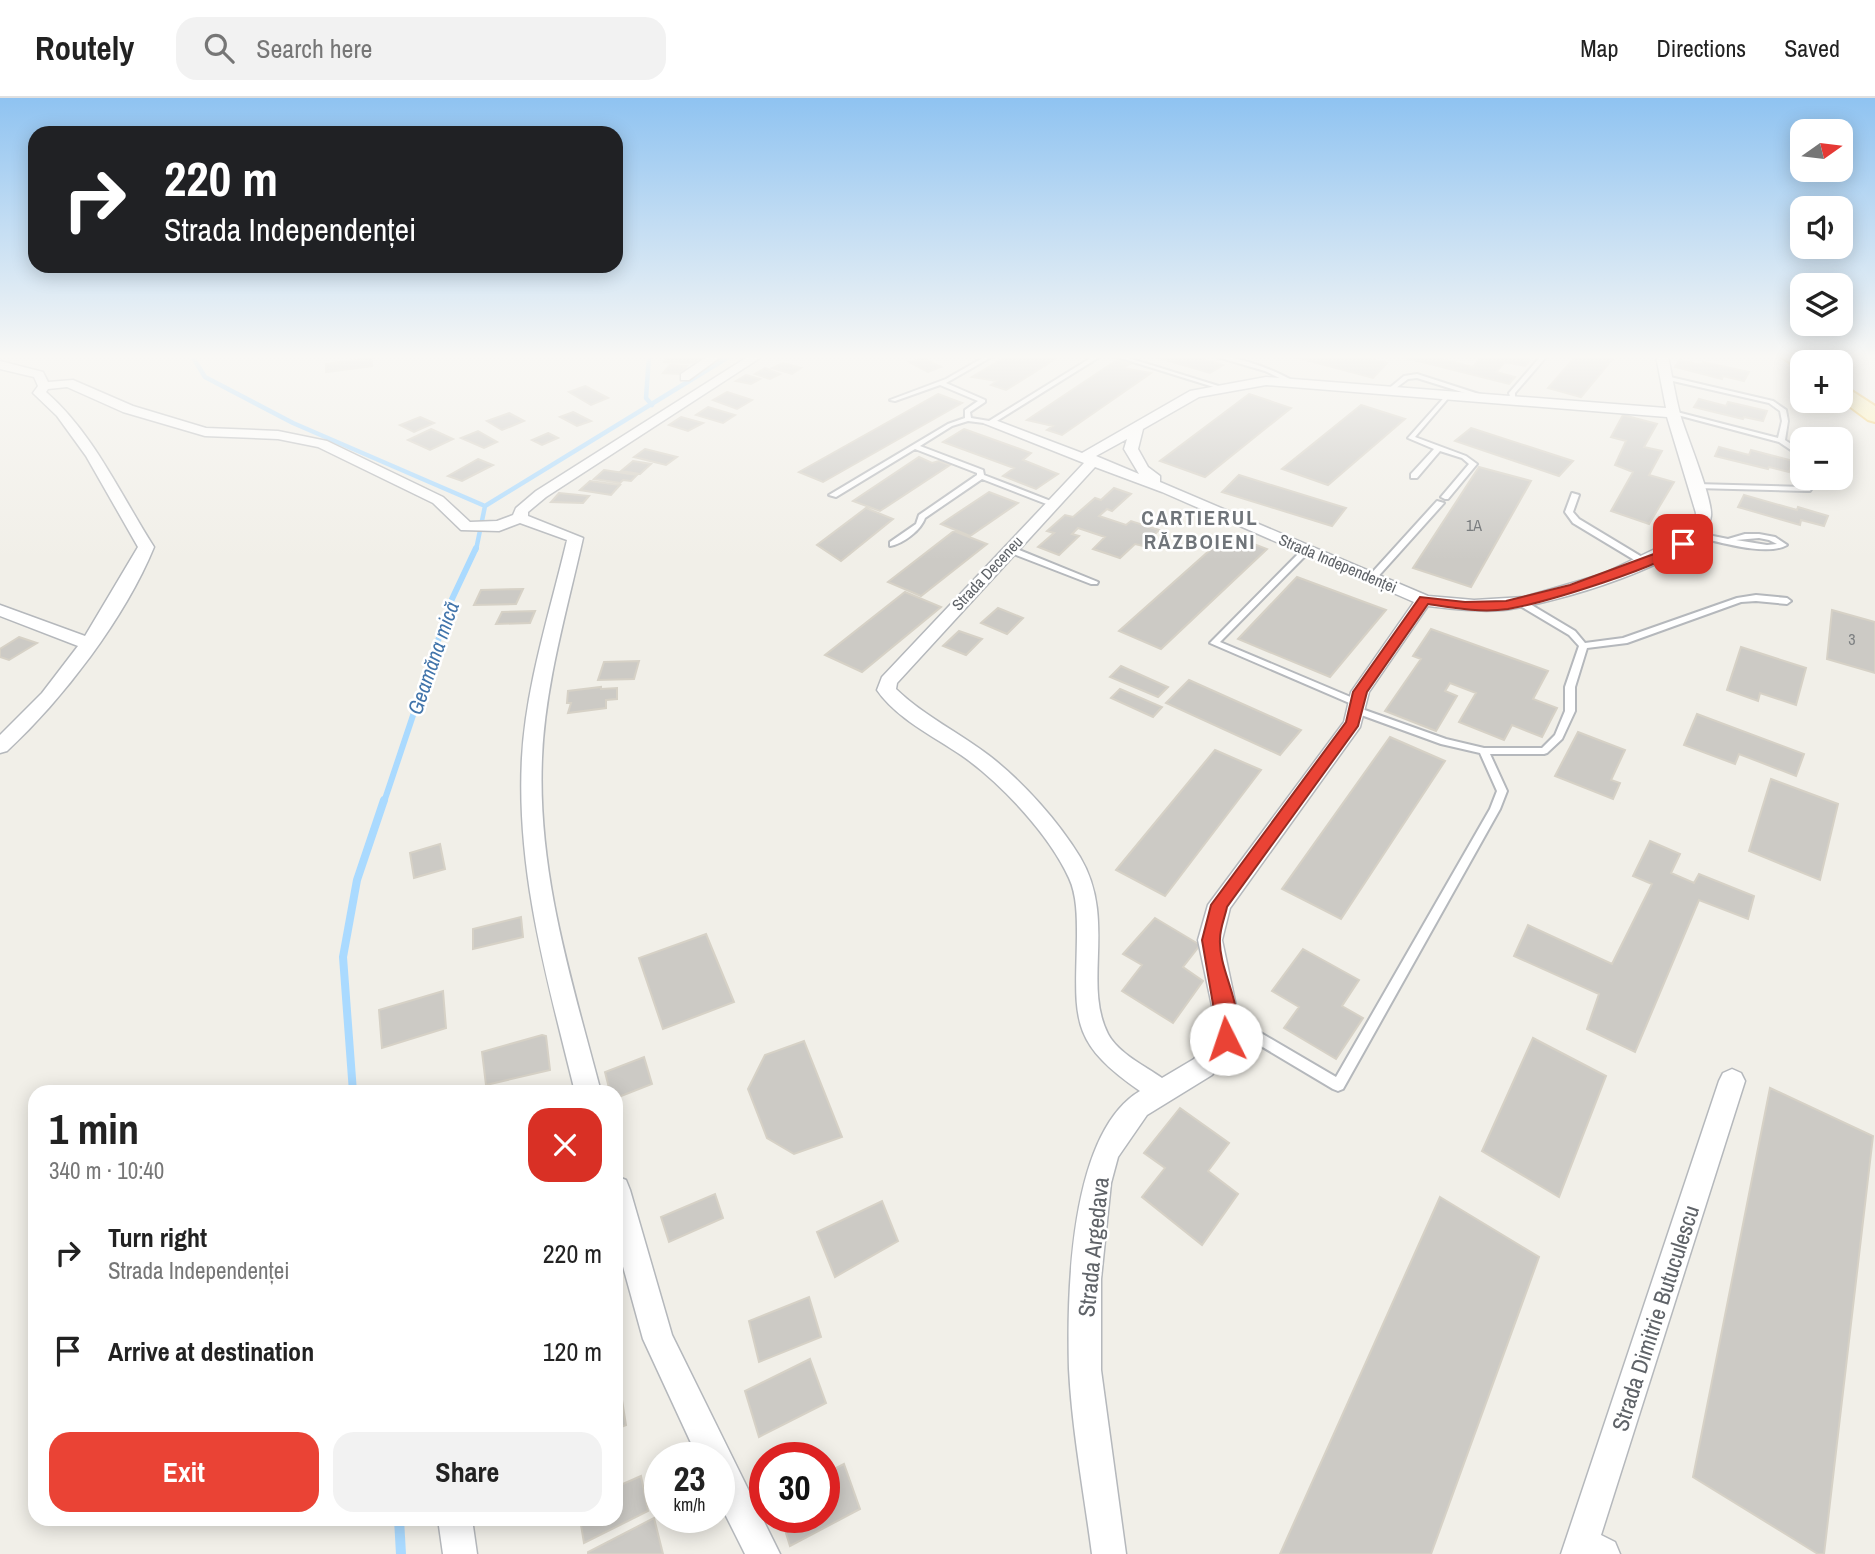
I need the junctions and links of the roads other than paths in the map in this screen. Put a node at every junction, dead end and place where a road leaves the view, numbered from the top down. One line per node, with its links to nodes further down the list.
1 (70, 424): 38 (street)
2 (177, 424): 25 (street)
3 (651, 424): 25 (street)
4 (953, 424): 13 (lane)
5 (992, 424): 16 (street, Strada Independenței)
6 (1141, 424): 11 (street, Strada Deceneu)
7 (1422, 424): 15 (lane)
8 (1676, 424): 19 (street)
9 (1715, 424): 12 (lane)
10 (1784, 424): 12 (lane)
11 (1137, 426): 16 (street, Strada Deceneu); 20 (street)
12 (1781, 441): 14 (lane)
13 (915, 446): 17 (lane); 22 (lane)
14 (1790, 447)
15 (1438, 448): 18 (lane); 32 (lane)
16 (1090, 458): 20 (street, Strada Independenței); 24 (street, Strada Deceneu)
17 (981, 476): 24 (lane); 28 (lane)
18 (1414, 476)
19 (1696, 486): 21 (lane); 26 (street)
20 (1167, 489): 30 (street, Strada Independenței)
21 (1790, 489)
22 (833, 495)
23 (1575, 495): 31 (lane)
24 (1052, 503): 29 (street, Strada Deceneu)
25 (520, 519): 45 (street)
26 (1696, 534): 27 (lane); 31 (street, Strada Independenței)
27 (1732, 539): 27 (lane)
28 (892, 544)
29 (1009, 549): 33 (lane); 46 (street, Strada Deceneu)
30 (1307, 550): 32 (street, Strada Independenței); 40 (lane)
31 (1644, 562): 36 (street, Strada Independenței)
32 (1371, 579): 34 (street, Strada Independenței)
33 (1094, 582)
34 (1424, 600): 36 (street, Strada Independenței); 40 (street)
35 (1787, 601): 39 (lane)
36 (1520, 602): 39 (lane)
37 (0, 610): 38 (street)
38 (90, 644): 41 (street)
39 (1583, 646): 42 (lane)
40 (1357, 706): 42 (lane); 43 (street)
41 (0, 746)
42 (1484, 751): 43 (lane)
43 (1227, 1020): 46 (street, Strada Argedava)
44 (1732, 1081): 51 (street, Strada Dimitrie Butuculescu)
45 (586, 1085)
46 (1162, 1092): 54 (street, Strada Argedava)
47 (623, 1214): 48 (street)
48 (707, 1442)
49 (735, 1498): 53 (street)
50 (456, 1526): 52 (street)
51 (1587, 1551)
52 (460, 1554)
53 (763, 1554)
54 (1109, 1554)

